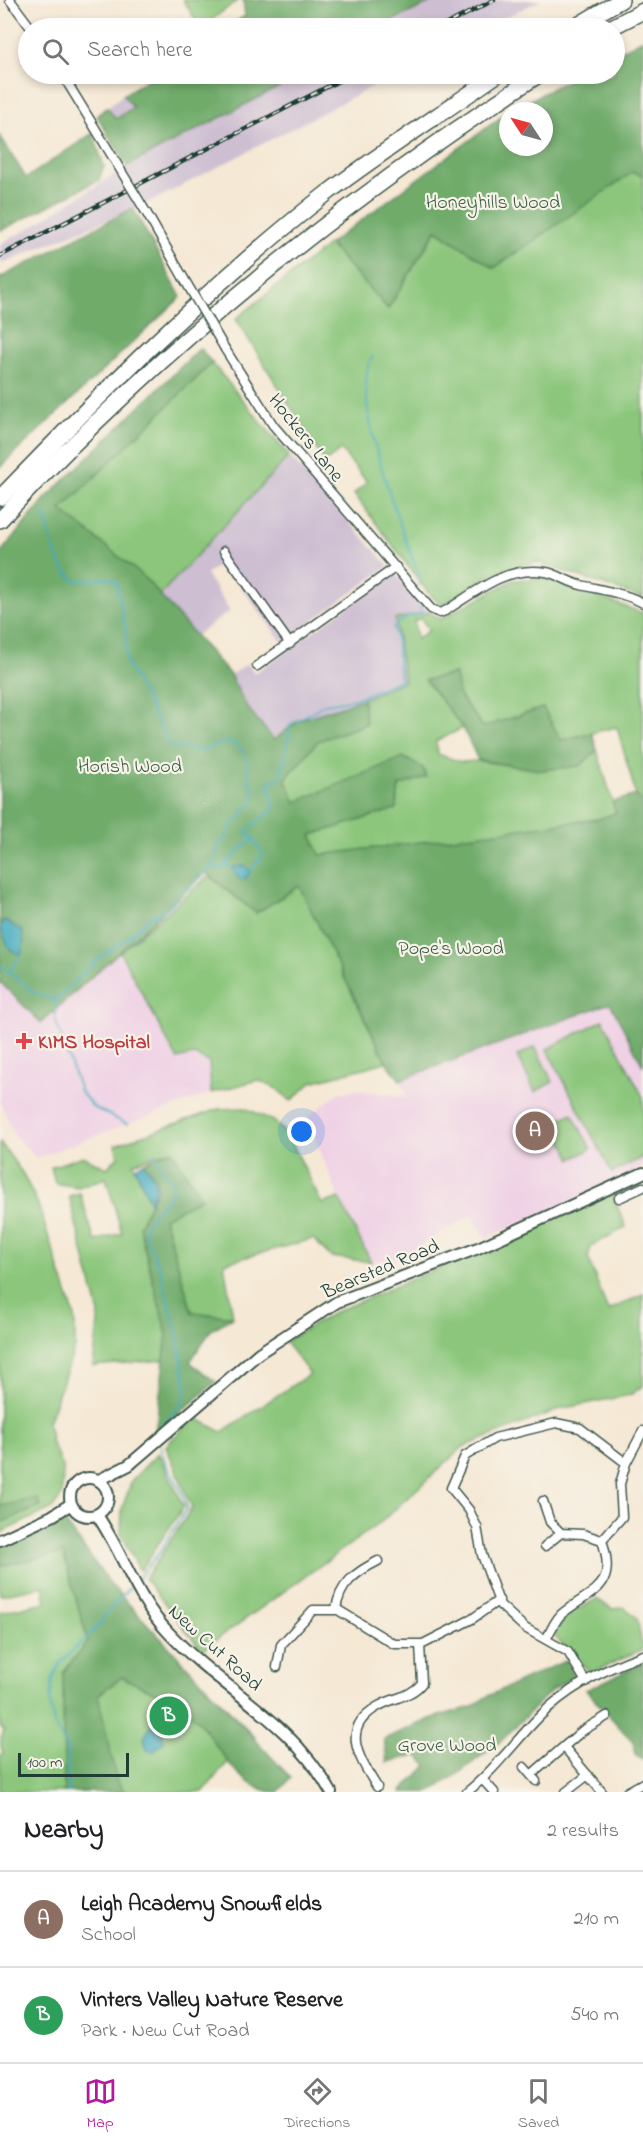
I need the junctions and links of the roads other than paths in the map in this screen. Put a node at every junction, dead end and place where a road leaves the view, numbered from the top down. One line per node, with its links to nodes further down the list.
1 (10, 0): 4 (street)
2 (621, 0): 5 (highway)
3 (643, 10): 6 (highway)
4 (24, 18)
5 (590, 18)
6 (625, 20)
7 (68, 84): 13 (street, Hockers Lane, bridge)
8 (484, 84): 10 (highway)
9 (525, 84): 11 (highway)
10 (0, 498)
11 (0, 520)
12 (224, 550): 15 (street)
13 (396, 567): 14 (street, Hockers Lane); 15 (street)
14 (643, 603)
15 (290, 644): 16 (street)
16 (257, 666)
17 (643, 1173): 18 (street, Bearsted Road)
18 (632, 1179): 19 (street); 23 (street, Bearsted Road)
19 (640, 1188): 20 (street)
20 (619, 1198)
21 (643, 1431): 22 (street)
22 (626, 1463): 29 (street); 32 (street)
23 (99, 1480): 25 (street); 26 (street)
24 (543, 1501): 27 (street)
25 (71, 1504): 26 (street); 28 (street)
26 (97, 1515): 46 (street, New Cut Road)
27 (561, 1533): 29 (street); 30 (street)
28 (0, 1539)
29 (602, 1540): 34 (street)
30 (545, 1546)
31 (378, 1561): 33 (street)
32 (499, 1600): 34 (street); 35 (street)
33 (336, 1610): 35 (street); 37 (street)
34 (546, 1639): 38 (street)
35 (420, 1644): 45 (street)
36 (643, 1655): 38 (street)
37 (277, 1667)
38 (586, 1682): 43 (street)
39 (607, 1716): 40 (street)
40 (564, 1748): 41 (street); 42 (street)
41 (524, 1767)
42 (588, 1775): 49 (street); 50 (street)
43 (482, 1779): 47 (street); 48 (street)
44 (643, 1783): 51 (street)
45 (377, 1786)
46 (331, 1792)
47 (466, 1792)
48 (494, 1792)
49 (566, 1792)
50 (602, 1792)
51 (627, 1792)

